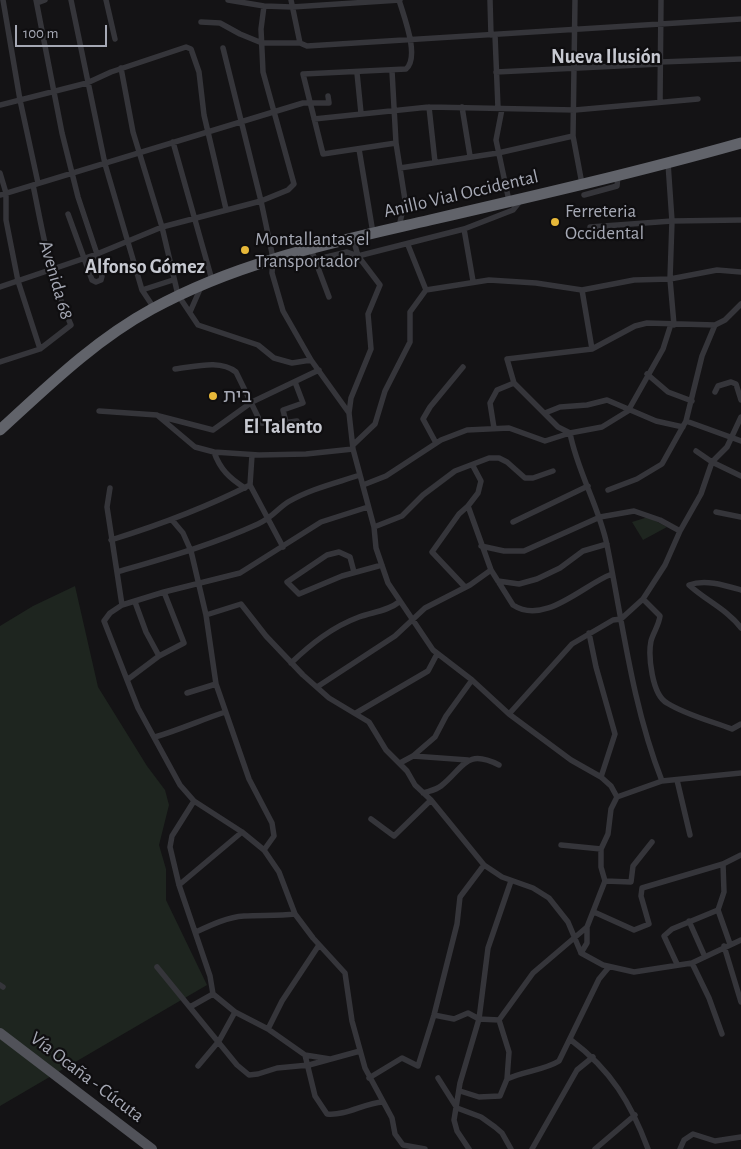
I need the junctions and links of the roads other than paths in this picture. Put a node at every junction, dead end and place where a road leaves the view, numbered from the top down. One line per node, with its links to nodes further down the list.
1 (3, 0): 15 (street, Avenida 68)
2 (45, 0): 11 (street)
3 (71, 0): 32 (street)
4 (106, 0): 21 (street)
5 (228, 0): 12 (street)
6 (291, 0): 13 (street)
7 (400, 0): 13 (street); 20 (street)
8 (490, 0): 19 (street)
9 (575, 0): 18 (street)
10 (661, 0): 17 (street)
11 (37, 1): 33 (street)
12 (264, 6): 13 (street); 22 (street)
13 (292, 8): 23 (street)
14 (741, 19): 17 (street)
15 (3, 20): 36 (street, Avenida 68)
16 (201, 22): 22 (street)
17 (661, 23): 18 (street); 26 (street)
18 (575, 28): 19 (street); 28 (street)
19 (493, 35): 20 (street); 30 (street)
20 (410, 38): 23 (street); 29 (street)
21 (115, 39)
22 (262, 43): 23 (street); 45 (street)
23 (300, 43)
24 (223, 48): 48 (street)
25 (741, 59): 26 (street)
26 (660, 63): 28 (street); 37 (street)
27 (122, 68): 32 (street); 49 (street); 55 (street)
28 (575, 69): 30 (street); 44 (street)
29 (392, 72): 31 (street); 43 (street)
30 (496, 72): 42 (street)
31 (357, 73): 38 (street); 46 (street)
32 (87, 83): 33 (street); 60 (street)
33 (55, 90): 36 (street); 63 (street)
34 (328, 96): 38 (street)
35 (698, 99): 37 (street)
36 (20, 100): 39 (street); 64 (street, Avenida 68)
37 (660, 102): 44 (street)
38 (309, 104): 45 (street); 47 (street)
39 (0, 105)
40 (429, 107): 41 (street); 43 (street); 58 (street)
41 (462, 107): 42 (street); 57 (street)
42 (500, 108): 44 (street); 56 (street)
43 (395, 110): 46 (street); 53 (street)
44 (575, 110): 50 (street)
45 (273, 112): 48 (street); 68 (street)
46 (361, 113): 47 (street)
47 (314, 120): 54 (street)
48 (241, 121): 49 (street); 68 (street)
49 (208, 131): 51 (street); 70 (street)
50 (573, 136): 56 (street); 65 (street)
51 (173, 142): 55 (street); 72 (street)
52 (741, 143): 59 (highway, Anillo Vial Occidental)
53 (396, 144): 54 (street); 61 (street)
54 (358, 149): 79 (street)
55 (140, 152): 60 (street); 75 (street)
56 (498, 153): 57 (street); 69 (street)
57 (470, 156): 58 (street)
58 (435, 162): 61 (street)
59 (668, 163): 65 (highway, Anillo Vial Occidental); 74 (street)
60 (105, 164): 63 (street); 81 (street)
61 (400, 168): 76 (street)
62 (0, 173): 66 (street)
63 (71, 174): 64 (street); 83 (street)
64 (36, 184): 66 (street); 88 (street, Avenida 68)
65 (583, 190): 67 (highway, Anillo Vial Occidental)
66 (3, 194): 92 (street)
67 (523, 198): 69 (highway, Anillo Vial Occidental); 78 (street)
68 (261, 200): 70 (street); 87 (street)
69 (509, 201): 76 (highway, Anillo Vial Occidental)
70 (226, 209): 72 (street)
71 (68, 214): 86 (street)
72 (193, 219): 75 (street); 94 (street)
73 (741, 220): 74 (street)
74 (672, 221): 77 (street); 90 (street)
75 (162, 227): 81 (street); 91 (street)
76 (400, 227): 79 (highway, Anillo Vial Occidental)
77 (590, 227)
78 (464, 229): 82 (street); 93 (street)
79 (373, 233): 80 (highway, Anillo Vial Occidental)
80 (353, 238): 84 (highway, Anillo Vial Occidental); 85 (street)
81 (130, 241): 83 (street); 96 (street)
82 (408, 245): 85 (street); 97 (street)
83 (97, 254): 86 (street); 86 (street)
84 (312, 254): 85 (street); 87 (highway, Anillo Vial Occidental); 100 (street)
85 (358, 256): 122 (street)
86 (84, 258): 88 (street)
87 (273, 258): 94 (highway, Anillo Vial Occidental); 108 (street)
88 (50, 270): 92 (street); 106 (street, Avenida 68)
89 (741, 272): 90 (street)
90 (670, 279): 98 (street); 104 (street)
91 (173, 280): 96 (street); 99 (street)
92 (18, 281): 95 (street); 106 (street)
93 (473, 281): 97 (street); 98 (street)
94 (207, 282): 99 (highway, Anillo Vial Occidental); 103 (street)
95 (0, 287)
96 (142, 290): 102 (street)
97 (426, 290): 136 (street)
98 (582, 290): 107 (street)
99 (178, 295): 102 (highway, Anillo Vial Occidental); 103 (street)
100 (329, 297)
101 (741, 304): 105 (street)
102 (154, 308): 131 (highway, Anillo Vial Occidental)
103 (190, 312): 108 (street)
104 (672, 324): 105 (street); 107 (street); 113 (street)
105 (715, 325): 118 (street)
106 (40, 349): 109 (street, Avenida 68)
107 (592, 349): 115 (street)
108 (310, 360): 112 (street)
109 (0, 362)
110 (463, 367): 135 (street)
111 (175, 369): 119 (street)
112 (319, 370): 114 (street); 122 (street)
113 (647, 374): 118 (street); 121 (street)
114 (295, 382): 119 (street); 128 (street)
115 (514, 383): 123 (street); 130 (street)
116 (715, 392): 117 (street)
117 (741, 400)
118 (692, 401): 127 (street)
119 (252, 402): 124 (street); 128 (street)
120 (100, 411): 124 (street)
121 (628, 411): 123 (street); 129 (street); 132 (street)
122 (349, 413): 136 (street)
123 (545, 413): 132 (street)
124 (157, 415): 138 (street)
125 (741, 417): 133 (street)
126 (297, 420): 128 (street)
127 (686, 421): 129 (street); 133 (street)
128 (286, 422)
129 (683, 427): 149 (street)
130 (494, 428): 132 (street); 135 (street)
131 (0, 430)
132 (570, 432): 146 (street)
133 (731, 437): 134 (street); 140 (street)
134 (741, 441)
135 (436, 443): 145 (street)
136 (353, 447): 139 (street); 143 (street)
137 (696, 451): 140 (street)
138 (214, 452): 139 (street); 147 (street)
139 (252, 455): 147 (street)
140 (712, 462): 144 (street); 159 (street)
141 (473, 466): 142 (street); 151 (street); 158 (street)
142 (553, 471)
143 (360, 475): 145 (street); 155 (street)
144 (741, 476)
145 (363, 485): 150 (street)
146 (588, 486): 153 (street); 157 (street)
147 (247, 487): 155 (street); 156 (street)
148 (110, 488): 160 (street)
149 (608, 490)
150 (368, 506): 158 (street); 163 (street)
151 (468, 506): 162 (street); 172 (street)
152 (716, 512): 154 (street)
153 (600, 517): 159 (street); 161 (street); 162 (street)
154 (741, 517)
155 (268, 519): 163 (street); 164 (street)
156 (172, 520): 160 (street); 164 (street)
157 (513, 522)
158 (374, 527): 165 (street)
159 (680, 531): 175 (street)
160 (111, 540): 167 (street)
161 (607, 544): 169 (street); 170 (street)
162 (482, 546): 166 (street)
163 (283, 547): 171 (street)
164 (191, 551): 167 (street); 171 (street)
165 (382, 565): 168 (street); 177 (street)
166 (491, 570): 170 (street); 172 (street)
167 (117, 572): 178 (street)
168 (354, 572): 168 (street)
169 (612, 574): 170 (street); 180 (street)
170 (498, 581)
171 (198, 582): 174 (street); 179 (street)
172 (465, 587): 181 (street)
173 (741, 590): 182 (street)
174 (164, 592): 176 (street); 185 (street)
175 (642, 599): 180 (street); 195 (street)
176 (135, 602): 178 (street); 185 (street)
177 (399, 602): 181 (street); 186 (street)
178 (122, 605): 187 (street)
179 (206, 615): 186 (street); 189 (street)
180 (622, 618): 183 (street); 204 (street)
181 (413, 621): 184 (street); 190 (street)
182 (741, 628)
183 (590, 633): 194 (street); 202 (street)
184 (437, 654): 188 (street); 193 (street)
185 (159, 656): 187 (street)
186 (291, 663): 190 (street)
187 (127, 680): 196 (street)
188 (472, 680): 194 (street); 197 (street)
189 (216, 684): 191 (street); 192 (street)
190 (317, 687): 193 (street)
191 (187, 693)
192 (225, 712): 196 (street); 215 (street)
193 (356, 713): 199 (street)
194 (509, 714): 202 (street)
195 (741, 724)
196 (155, 737): 208 (street)
197 (413, 756): 198 (street); 199 (street)
198 (468, 760): 200 (street); 205 (street)
199 (400, 763): 205 (street)
200 (499, 765)
201 (741, 773): 203 (street)
202 (600, 777): 206 (street)
203 (677, 780): 204 (street); 211 (street)
204 (662, 781): 206 (street)
205 (423, 793): 207 (street)
206 (617, 797): 214 (street)
207 (431, 800): 209 (street); 218 (street)
208 (194, 801): 210 (street); 222 (street)
209 (371, 819)
210 (242, 832): 215 (street); 222 (street)
211 (690, 835)
212 (652, 842): 221 (street)
213 (561, 845): 214 (street)
214 (602, 848): 220 (street)
215 (264, 850): 226 (street)
216 (741, 855): 217 (street)
217 (723, 864): 223 (street); 224 (street)
218 (484, 865): 219 (street); 245 (street)
219 (512, 881): 230 (street); 246 (street)
220 (605, 881): 221 (street); 225 (street)
221 (631, 882): 223 (street)
222 (179, 885): 229 (street)
223 (642, 888): 225 (street)
224 (718, 910): 227 (street); 232 (street)
225 (594, 912): 228 (street)
226 (295, 914): 229 (street); 233 (street)
227 (689, 921): 236 (street); 238 (street)
228 (586, 927): 230 (street); 235 (street)
229 (196, 932): 241 (street)
230 (575, 935): 235 (street); 247 (street)
231 (741, 940): 232 (street)
232 (730, 944): 234 (street)
233 (319, 945): 248 (street); 253 (street)
234 (724, 946): 236 (street); 242 (street)
235 (581, 953): 240 (street)
236 (705, 957): 237 (street)
237 (692, 963): 238 (street); 250 (street)
238 (677, 964): 240 (street)
239 (157, 967): 243 (street)
240 (609, 967): 252 (street)
241 (213, 994): 243 (street); 244 (street)
242 (741, 1002)
243 (190, 1007): 251 (street)
244 (235, 1012): 248 (street); 251 (street)
245 (434, 1014): 246 (street); 259 (street)
246 (480, 1019): 247 (street); 262 (street)
247 (499, 1020): 261 (street)
248 (268, 1029): 254 (street)
249 (0, 1033): 267 (main road, Vía Ocaña - Cúcuta)
250 (722, 1034)
251 (219, 1040): 257 (street); 258 (street)
252 (571, 1040): 255 (street); 261 (street)
253 (360, 1051): 256 (street); 259 (street)
254 (305, 1054): 256 (street); 257 (street)
255 (594, 1057): 265 (street); 271 (street)
256 (330, 1059): 257 (street)
257 (309, 1065): 263 (street)
258 (198, 1066)
259 (369, 1078): 263 (street)
260 (438, 1078): 264 (street)
261 (507, 1079): 262 (street)
262 (460, 1092): 264 (street)
263 (383, 1102): 268 (street)
264 (457, 1108): 269 (street); 270 (street)
265 (635, 1115): 272 (street); 273 (street)
266 (741, 1136): 274 (street)
267 (152, 1149)
268 (425, 1149)
269 (469, 1149)
270 (511, 1149)
271 (532, 1149)
272 (595, 1149)
273 (648, 1149)
274 (680, 1149)

